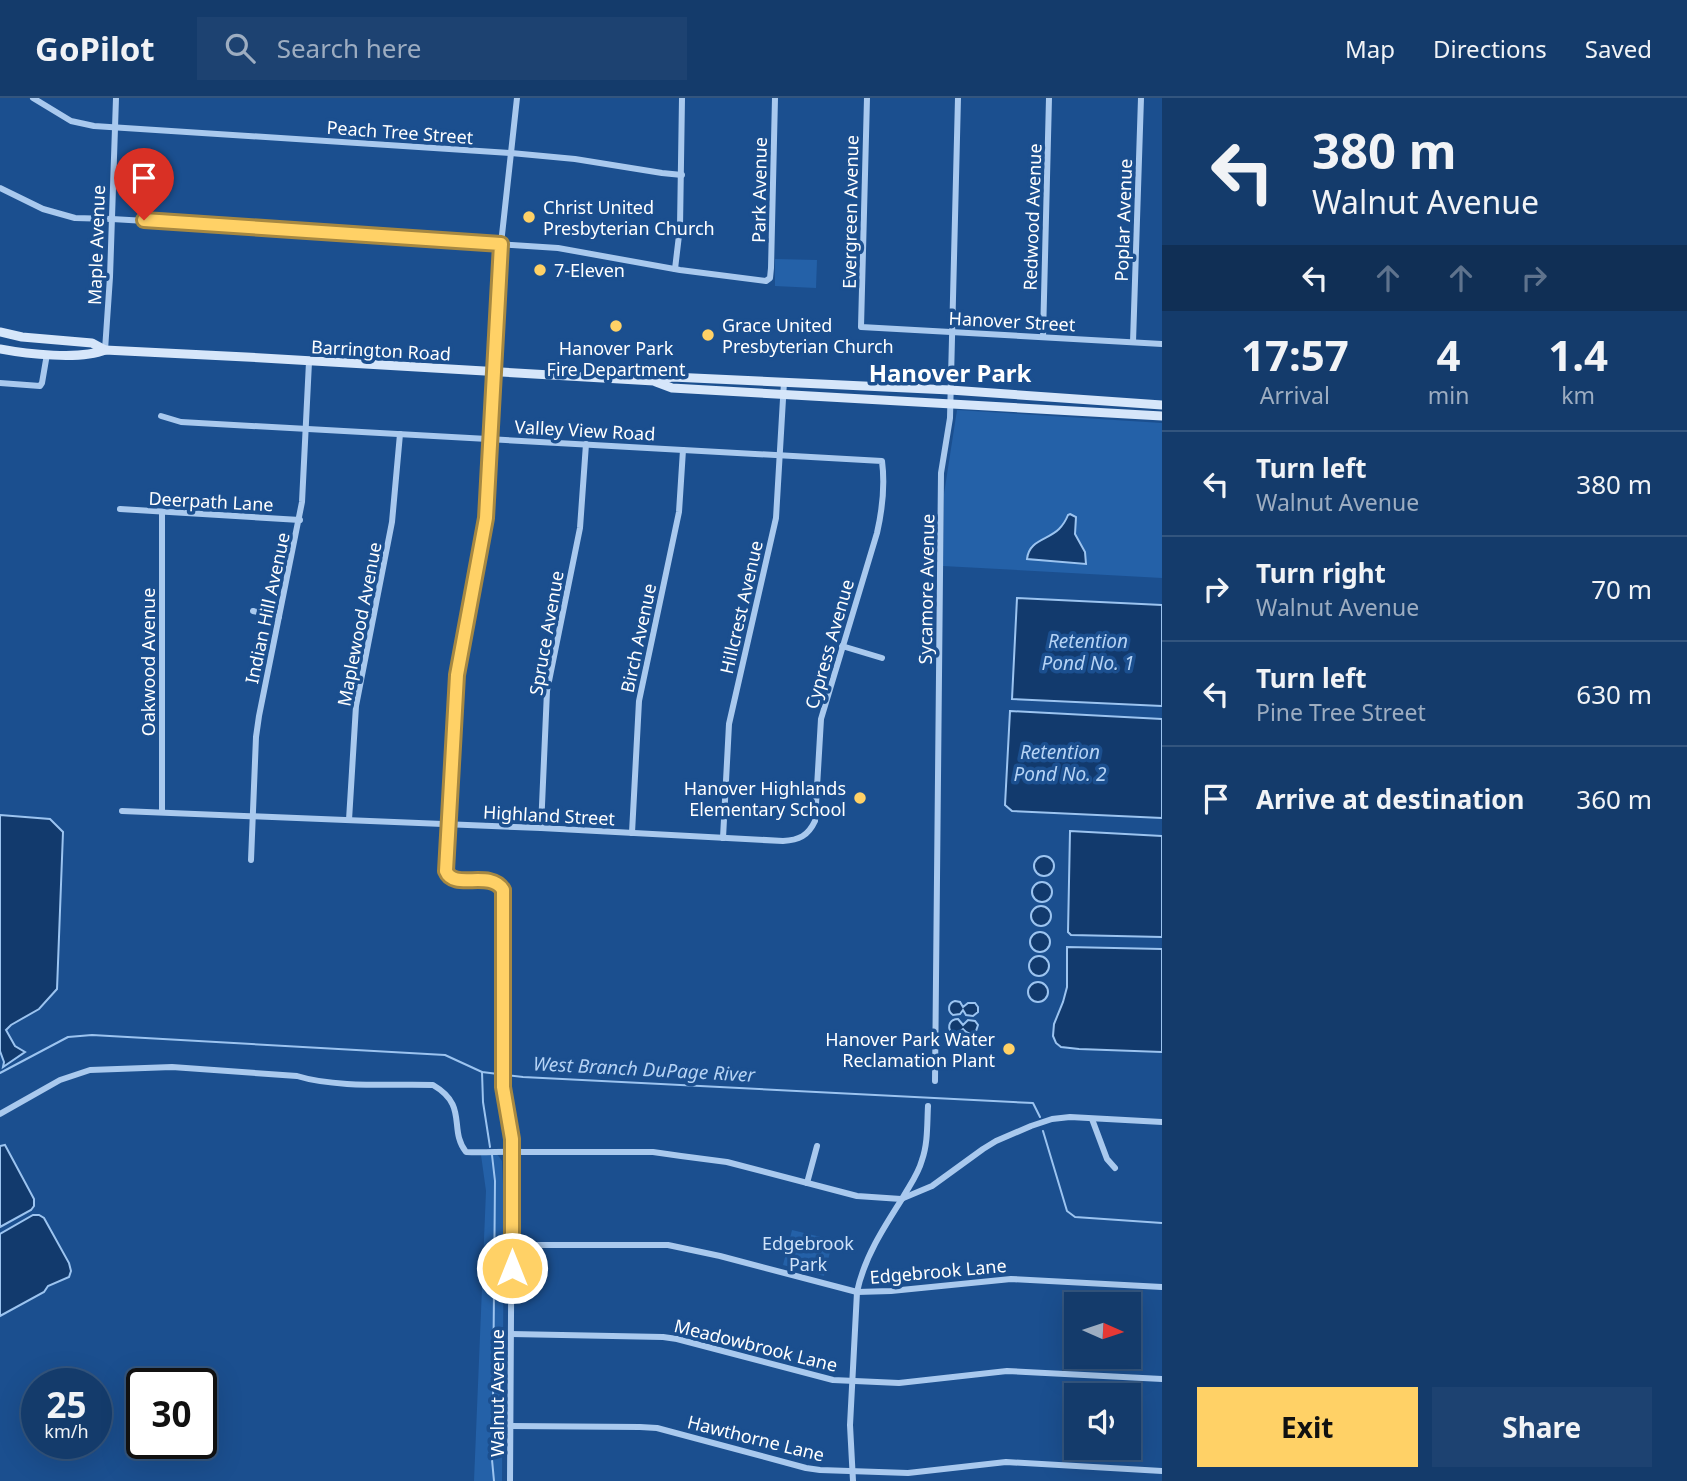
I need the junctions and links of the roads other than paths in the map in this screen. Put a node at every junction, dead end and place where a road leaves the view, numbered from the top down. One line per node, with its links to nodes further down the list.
1 (33, 98): 10 (street, Peach Tree Street)
2 (116, 98): 10 (street, Maple Avenue)
3 (517, 98): 11 (street, Walnut Avenue)
4 (682, 98): 12 (street)
5 (775, 98): 16 (street, Park Avenue)
6 (867, 98): 17 (street, Evergreen Avenue)
7 (958, 98): 19 (street, Sycamore Avenue)
8 (1049, 98): 20 (street, Redwood Avenue)
9 (1141, 98): 21 (street, Poplar Avenue)
10 (115, 128): 11 (street, Peach Tree Street); 14 (street, Maple Avenue)
11 (511, 153): 12 (street, Peach Tree Street); 15 (street, Walnut Avenue)
12 (682, 175): 16 (street)
13 (0, 188): 14 (street)
14 (112, 219): 15 (street); 24 (street, Maple Avenue)
15 (501, 244): 16 (street); 27 (street, Walnut Avenue)
16 (675, 269)
17 (861, 327): 19 (street, Hanover Street)
18 (0, 332): 24 (main road, Barrington Road)
19 (952, 332): 20 (street, Hanover Street); 31 (street, Sycamore Avenue)
20 (1043, 337): 21 (street, Hanover Street)
21 (1133, 342): 22 (street, Hanover Street)
22 (1162, 344)
23 (0, 349): 25 (main road, Barrington Road)
24 (105, 350): 25 (main road, Barrington Road); 26 (main road, Barrington Road)
25 (47, 354): 30 (street)
26 (309, 362): 27 (main road, Barrington Road); 37 (street, Indian Hill Avenue)
27 (494, 372): 28 (main road, Barrington Road); 39 (street, Walnut Avenue)
28 (654, 381): 29 (main road, Barrington Road); 32 (main road, Barrington Road)
29 (784, 382): 31 (main road, Barrington Road); 32 (street, Hillcrest Avenue)
30 (0, 383)
31 (950, 390): 33 (street, Sycamore Avenue); 34 (main road, Barrington Road)
32 (784, 394): 33 (main road, Barrington Road); 42 (street, Hillcrest Avenue)
33 (950, 404): 36 (main road, Barrington Road); 61 (street, Sycamore Avenue)
34 (1162, 405)
35 (162, 416): 37 (street, Valley View Road)
36 (1162, 416)
37 (306, 428): 38 (street, Valley View Road); 46 (street, Indian Hill Avenue)
38 (400, 434): 39 (street, Valley View Road); 54 (street, Maplewood Avenue)
39 (491, 439): 40 (street, Valley View Road); 55 (street, Walnut Avenue)
40 (586, 444): 41 (street, Valley View Road); 56 (street, Spruce Avenue)
41 (683, 450): 42 (street, Valley View Road); 57 (street, Birch Avenue)
42 (780, 455): 43 (street, Valley View Road); 59 (street, Hillcrest Avenue)
43 (882, 461): 49 (street, Cypress Avenue)
44 (120, 509): 45 (street, Deerpath Lane)
45 (162, 512): 46 (street, Deerpath Lane); 52 (street, Oakwood Avenue)
46 (300, 520): 48 (street, Indian Hill Avenue)
47 (253, 611): 48 (street)
48 (279, 617): 53 (street, Indian Hill Avenue)
49 (842, 646): 50 (street); 58 (street, Cypress Avenue)
50 (882, 659)
51 (122, 811): 52 (street, Highland Street)
52 (162, 812): 53 (street, Highland Street)
53 (253, 816): 54 (street, Highland Street); 60 (street, Indian Hill Avenue)
54 (349, 820): 55 (street, Highland Street)
55 (448, 825): 56 (street, Highland Street); 67 (street, Walnut Avenue)
56 (541, 828): 57 (street, Highland Street)
57 (632, 833): 59 (street, Highland Street)
58 (805, 835): 59 (street, Highland Street)
59 (723, 838)
60 (251, 860)
61 (935, 1081)
62 (928, 1106): 70 (street)
63 (0, 1114): 67 (street)
64 (1093, 1119): 65 (street); 68 (street); 70 (street)
65 (1162, 1122)
66 (817, 1146): 69 (street)
67 (512, 1151): 69 (street); 71 (street, Walnut Avenue)
68 (1115, 1168)
69 (807, 1183): 70 (street)
70 (901, 1199): 73 (street)
71 (513, 1245): 73 (street, Edgebrook Lane); 74 (street, Walnut Avenue)
72 (1162, 1287): 73 (street, Edgebrook Lane)
73 (857, 1292): 76 (street)
74 (511, 1334): 76 (street, Meadowbrook Lane); 77 (street, Walnut Avenue)
75 (1162, 1379): 76 (street, Meadowbrook Lane)
76 (852, 1381): 79 (street)
77 (510, 1426): 79 (street, Hawthorne Lane); 80 (street, Walnut Avenue)
78 (1162, 1471): 79 (street, Hawthorne Lane)
79 (852, 1472): 81 (street)
80 (510, 1481)
81 (853, 1481)

